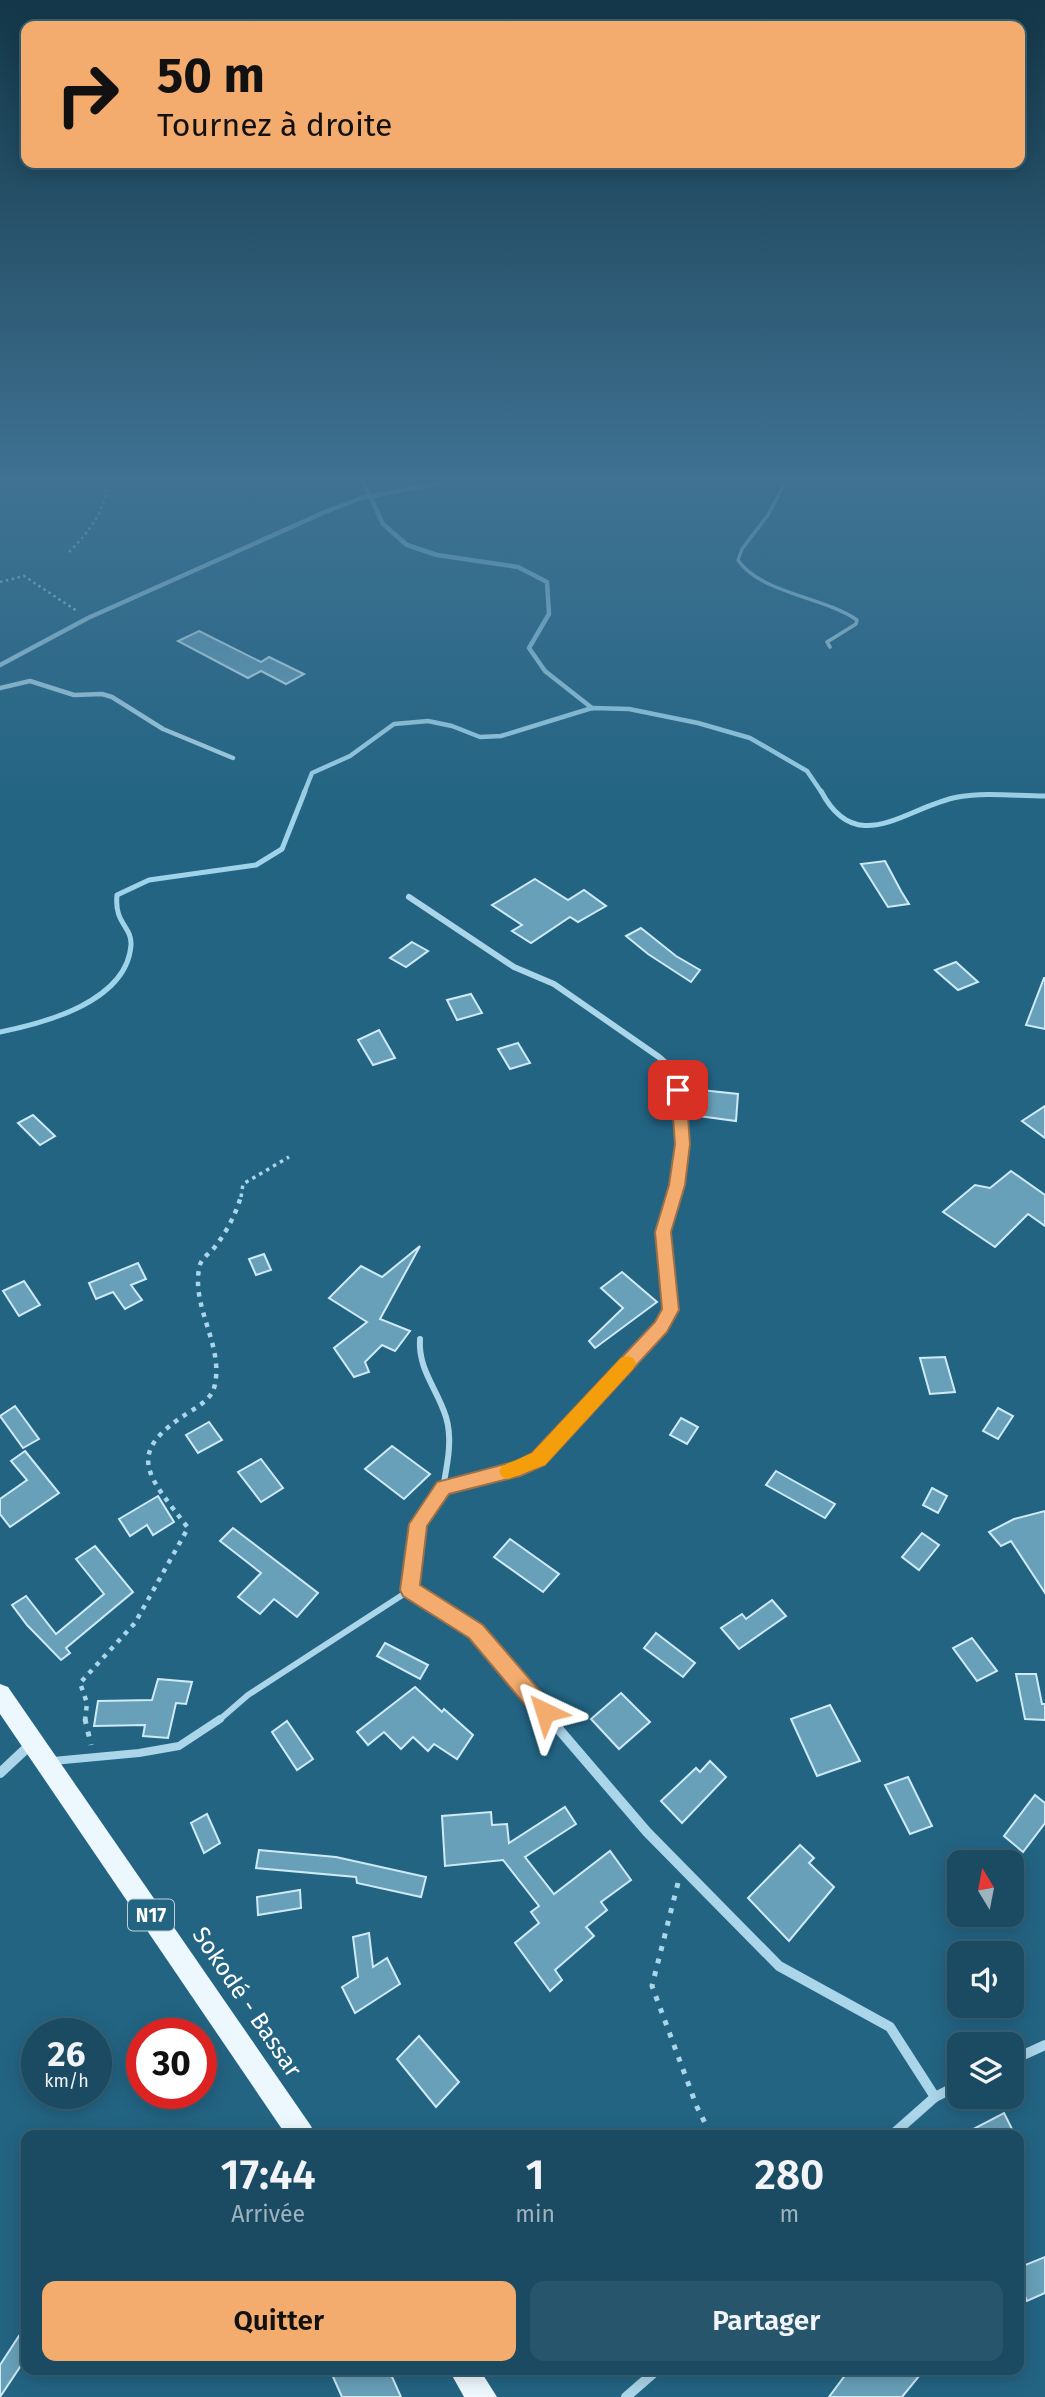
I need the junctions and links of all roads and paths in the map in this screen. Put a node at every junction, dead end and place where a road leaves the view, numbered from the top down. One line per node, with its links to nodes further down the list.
1 (47, 591): 4 (path)
2 (150, 591): 4 (street)
3 (793, 591): 5 (lane)
4 (88, 618): 6 (street)
5 (830, 647)
6 (0, 665)
7 (0, 688): 8 (street)
8 (233, 758)
9 (409, 897): 12 (street)
10 (289, 1157): 16 (path)
11 (420, 1339): 12 (lane)
12 (443, 1488): 13 (street)
13 (410, 1590): 16 (lane); 18 (street)
14 (0, 1695): 15 (main road, Sokodé - Bassar / N17)
15 (40, 1752): 16 (lane); 17 (street); 23 (main road, Sokodé - Bassar / N17)
16 (90, 1758)
17 (0, 1773)
18 (682, 1868): 22 (street); 24 (path)
19 (1045, 2045): 20 (street)
20 (1024, 2055)
21 (947, 2091): 22 (street)
22 (935, 2097): 25 (street)
23 (299, 2130)
24 (708, 2130)
25 (898, 2130)
26 (467, 2375): 28 (main road)
27 (651, 2375): 29 (street)
28 (482, 2397)
29 (626, 2397)

